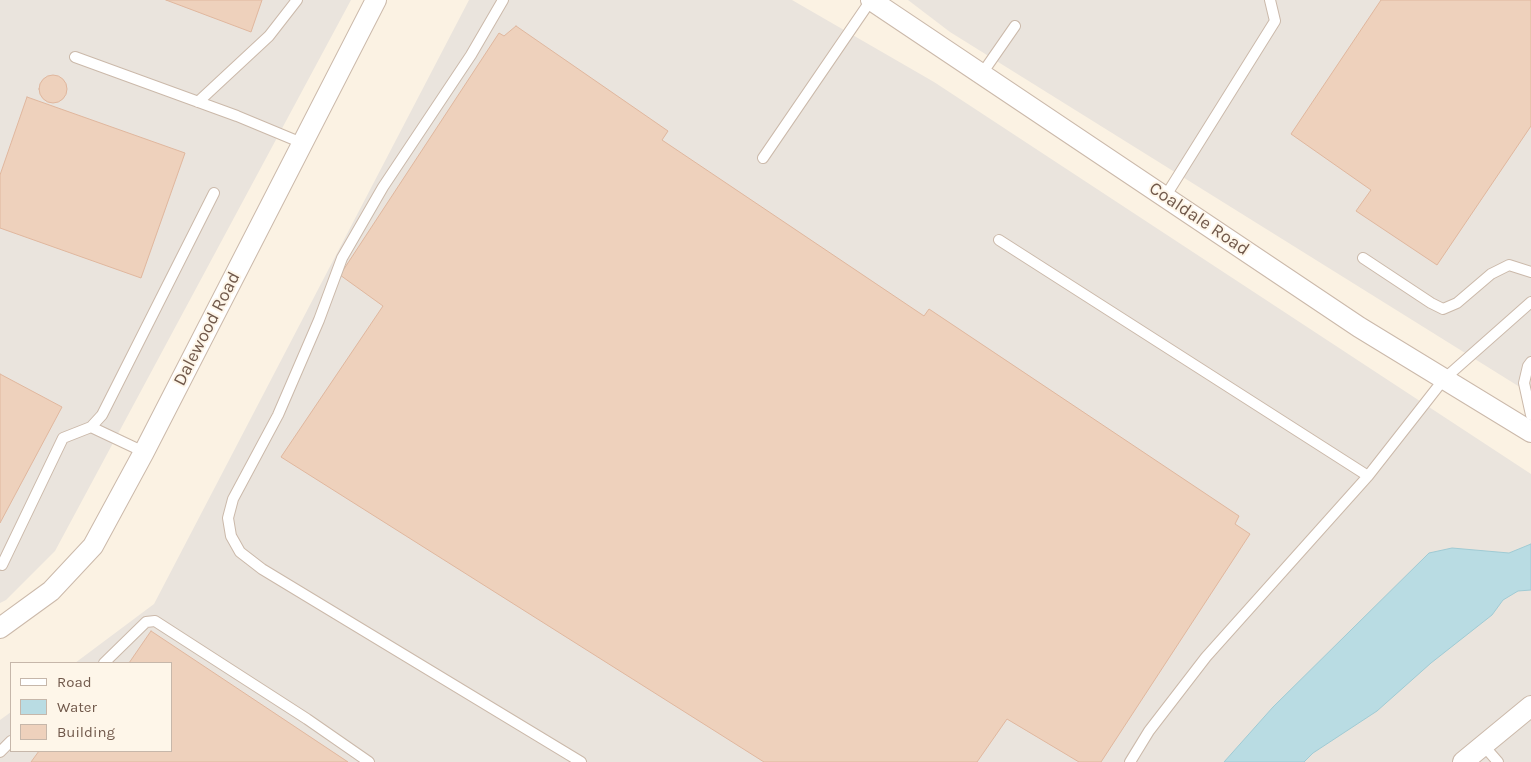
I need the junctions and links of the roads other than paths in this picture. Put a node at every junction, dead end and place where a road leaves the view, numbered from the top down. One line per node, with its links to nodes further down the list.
1 (297, 0): 9 (lane)
2 (376, 0): 10 (street, Dalewood Road)
3 (503, 0): 33 (lane)
4 (871, 0): 8 (street, Coaldale Road); 11 (lane)
5 (1270, 0): 13 (lane)
6 (1015, 26): 8 (lane)
7 (76, 57): 9 (lane)
8 (981, 75): 13 (street, Coaldale Road)
9 (198, 102): 10 (lane)
10 (302, 144): 23 (street, Dalewood Road)
11 (763, 158)
12 (214, 193): 21 (lane)
13 (1165, 197): 19 (street, Coaldale Road)
14 (1000, 240): 24 (lane)
15 (1363, 258): 16 (lane)
16 (1531, 272)
17 (1531, 302): 19 (lane)
18 (1531, 362): 20 (lane)
19 (1444, 378): 22 (street, Coaldale Road); 24 (lane)
20 (1531, 415)
21 (91, 427): 23 (lane); 25 (lane)
22 (1531, 432)
23 (144, 452): 26 (street, Dalewood Road)
24 (1368, 476): 34 (lane)
25 (2, 565)
26 (0, 628)
27 (105, 662): 32 (lane)
28 (1531, 706): 30 (street)
29 (10, 742): 31 (lane)
30 (1484, 746): 35 (street); 36 (lane)
31 (0, 752)
32 (369, 762)
33 (581, 762)
34 (1130, 762)
35 (1463, 762)
36 (1498, 762)

